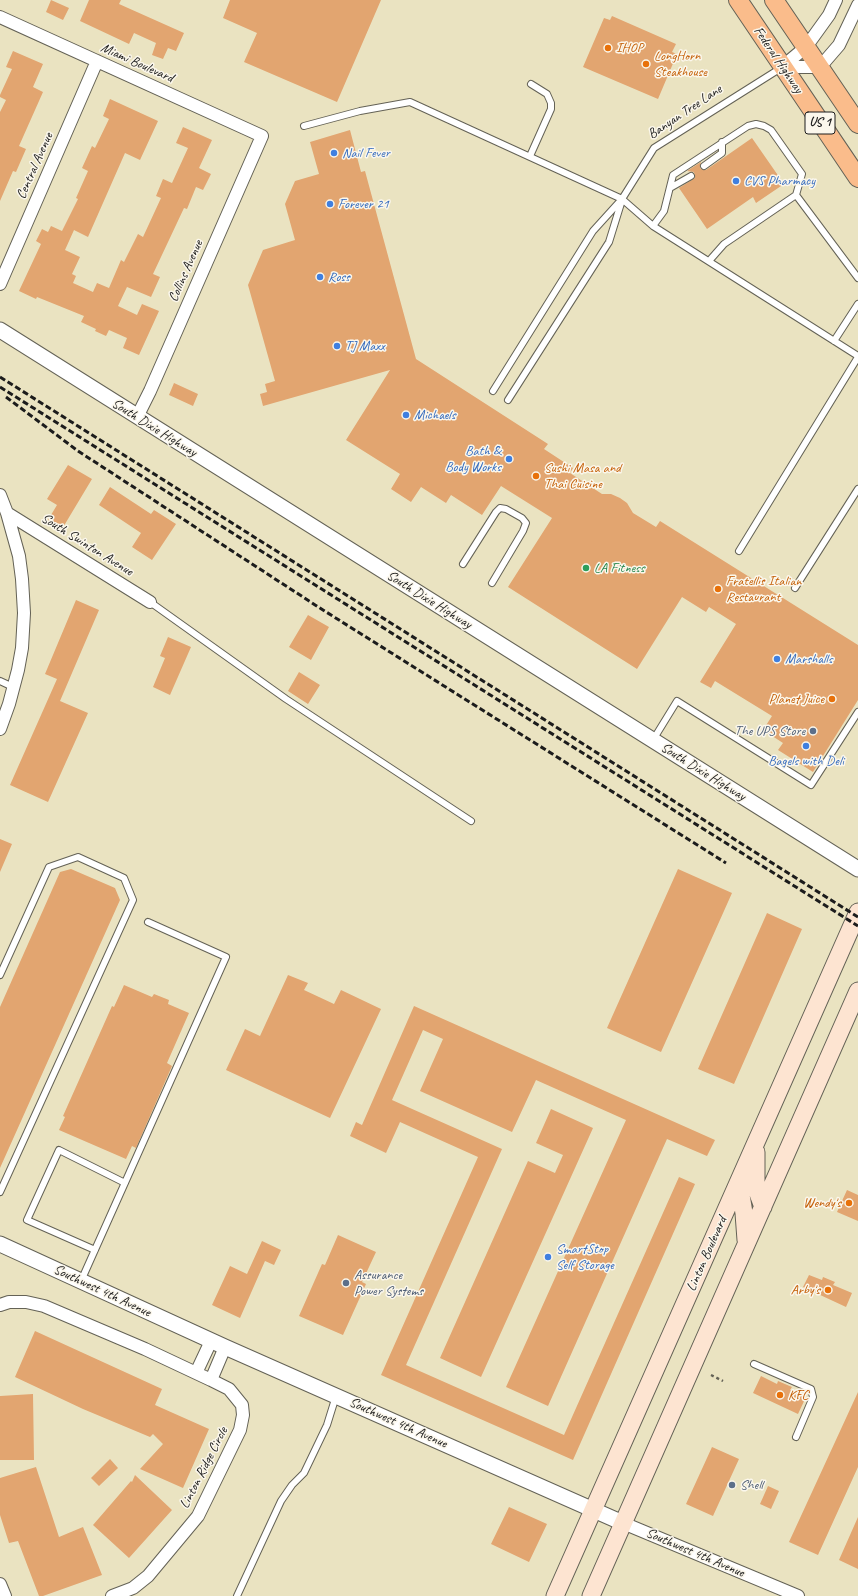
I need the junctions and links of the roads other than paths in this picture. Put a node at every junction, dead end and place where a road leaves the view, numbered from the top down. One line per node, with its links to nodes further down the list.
1 (738, 0): 8 (main road, Federal Highway / US 1)
2 (774, 0): 6 (main road, US 1)
3 (836, 0): 6 (street, Banyan Tree Lane)
4 (858, 5): 9 (street)
5 (0, 17): 7 (street, Miami Boulevard)
6 (806, 47): 8 (street, Banyan Tree Lane); 9 (main road, US 1)
7 (97, 61): 13 (street, Miami Boulevard); 25 (street, Central Avenue)
8 (782, 67): 9 (street); 18 (main road, Federal Highway / US 1); 21 (lane, Banyan Tree Lane)
9 (820, 67): 11 (main road, US 1)
10 (531, 84): 15 (lane)
11 (858, 124)
12 (304, 126): 15 (lane)
13 (262, 136): 32 (street, Collins Avenue)
14 (722, 142): 16 (lane); 19 (lane); 20 (lane)
15 (530, 156): 21 (lane)
16 (704, 166)
17 (691, 176): 19 (lane)
18 (858, 178)
19 (670, 188): 22 (lane)
20 (796, 195): 23 (lane); 24 (lane)
21 (622, 199): 22 (lane); 30 (lane); 31 (lane)
22 (653, 226): 23 (lane)
23 (709, 261): 28 (lane)
24 (858, 278)
25 (0, 284)
26 (858, 304): 28 (lane)
27 (0, 330): 32 (street, South Dixie Highway)
28 (834, 341): 29 (lane)
29 (858, 356): 36 (lane)
30 (493, 391)
31 (508, 400)
32 (136, 417): 45 (street, South Dixie Highway)
33 (858, 489): 39 (lane)
34 (0, 495): 35 (street)
35 (7, 513): 40 (street, South Swinton Avenue); 42 (street)
36 (740, 551)
37 (463, 564): 38 (lane)
38 (492, 582)
39 (795, 588)
40 (150, 602): 46 (lane)
41 (0, 681): 42 (lane)
42 (14, 687): 44 (street)
43 (858, 712): 45 (lane)
44 (0, 729)
45 (653, 740): 47 (street, South Dixie Highway)
46 (471, 821)
47 (858, 869)
48 (858, 912): 52 (main road, Linton Boulevard)
49 (148, 922): 53 (lane)
50 (0, 975): 55 (lane)
51 (858, 991): 56 (main road)
52 (756, 1144): 54 (main road, Linton Boulevard); 56 (main road)
53 (125, 1183): 59 (lane); 59 (lane)
54 (739, 1183): 58 (main road); 69 (main road, Linton Boulevard)
55 (0, 1192)
56 (763, 1206): 58 (main road)
57 (0, 1244): 60 (street, Southwest 4th Avenue)
58 (746, 1244): 70 (main road)
59 (94, 1250): 60 (lane)
60 (81, 1281): 62 (street, Southwest 4th Avenue)
61 (0, 1305): 65 (street, Linton Ridge Circle)
62 (211, 1341): 63 (street, Southwest 4th Avenue); 65 (street)
63 (225, 1348): 66 (street); 67 (street, Southwest 4th Avenue)
64 (754, 1364): 68 (lane)
65 (196, 1373): 66 (street, Linton Ridge Circle)
66 (211, 1380): 73 (street, Linton Ridge Circle)
67 (336, 1396): 69 (street, Southwest 4th Avenue); 74 (lane)
68 (796, 1437)
69 (594, 1510): 70 (street, Southwest 4th Avenue); 75 (main road, Linton Boulevard)
70 (623, 1523): 76 (main road); 77 (street, Southwest 4th Avenue)
71 (0, 1584): 72 (street)
72 (5, 1596)
73 (112, 1596)
74 (237, 1596)
75 (555, 1596)
76 (591, 1596)
77 (798, 1596)

